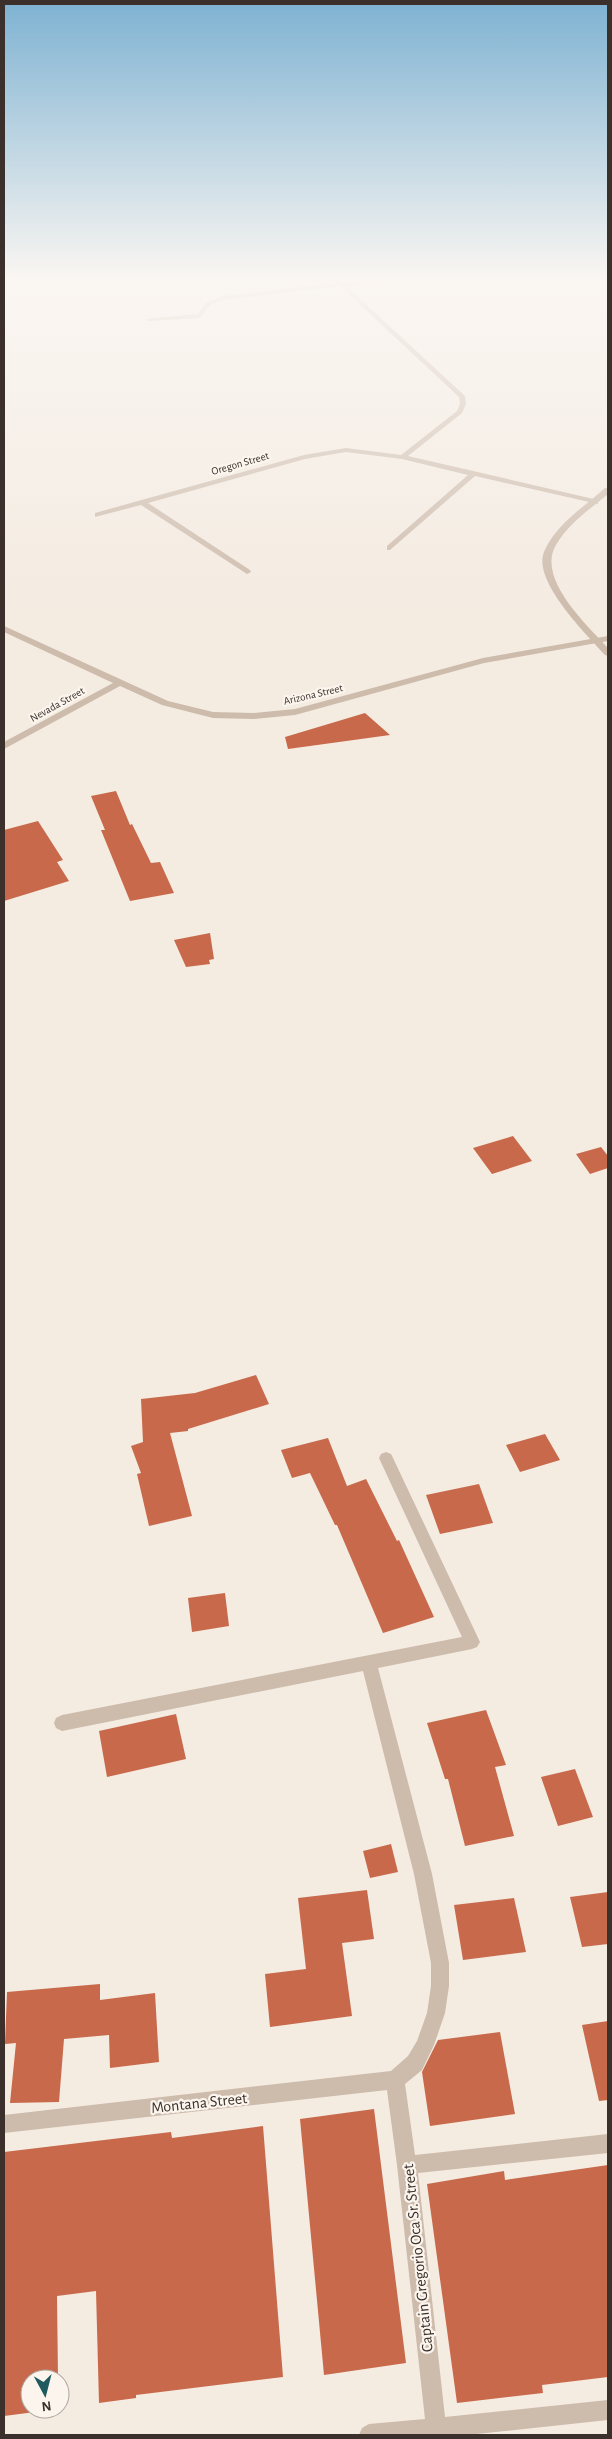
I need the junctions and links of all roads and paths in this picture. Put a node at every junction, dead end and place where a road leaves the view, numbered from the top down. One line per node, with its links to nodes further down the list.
1 (455, 390): 2 (street)
2 (402, 457): 3 (street, Oregon Street); 6 (street, Oregon Street)
3 (473, 474): 5 (street, Oregon Street); 8 (street)
4 (608, 490): 5 (street)
5 (594, 502): 12 (street)
6 (142, 503): 7 (street, Oregon Street); 9 (street)
7 (98, 515)
8 (390, 548)
9 (247, 572)
10 (4, 629): 14 (street, Arizona Street)
11 (608, 639): 12 (street, Arizona Street)
12 (597, 640): 13 (street); 14 (street, Arizona Street)
13 (608, 653)
14 (121, 682): 15 (street, Nevada Street)
15 (4, 746)
16 (386, 1458): 17 (street)
17 (369, 1662): 18 (street); 19 (street)
18 (62, 1723)
19 (395, 2080): 20 (street, Montana Street); 22 (street, Captain Gregorio Oca Sr. Street)
20 (4, 2124)
21 (608, 2143): 22 (street)
22 (407, 2165): 24 (street, Captain Gregorio Oca Sr. Street)
23 (608, 2410): 24 (street)
24 (437, 2432): 25 (street)
25 (369, 2435)

